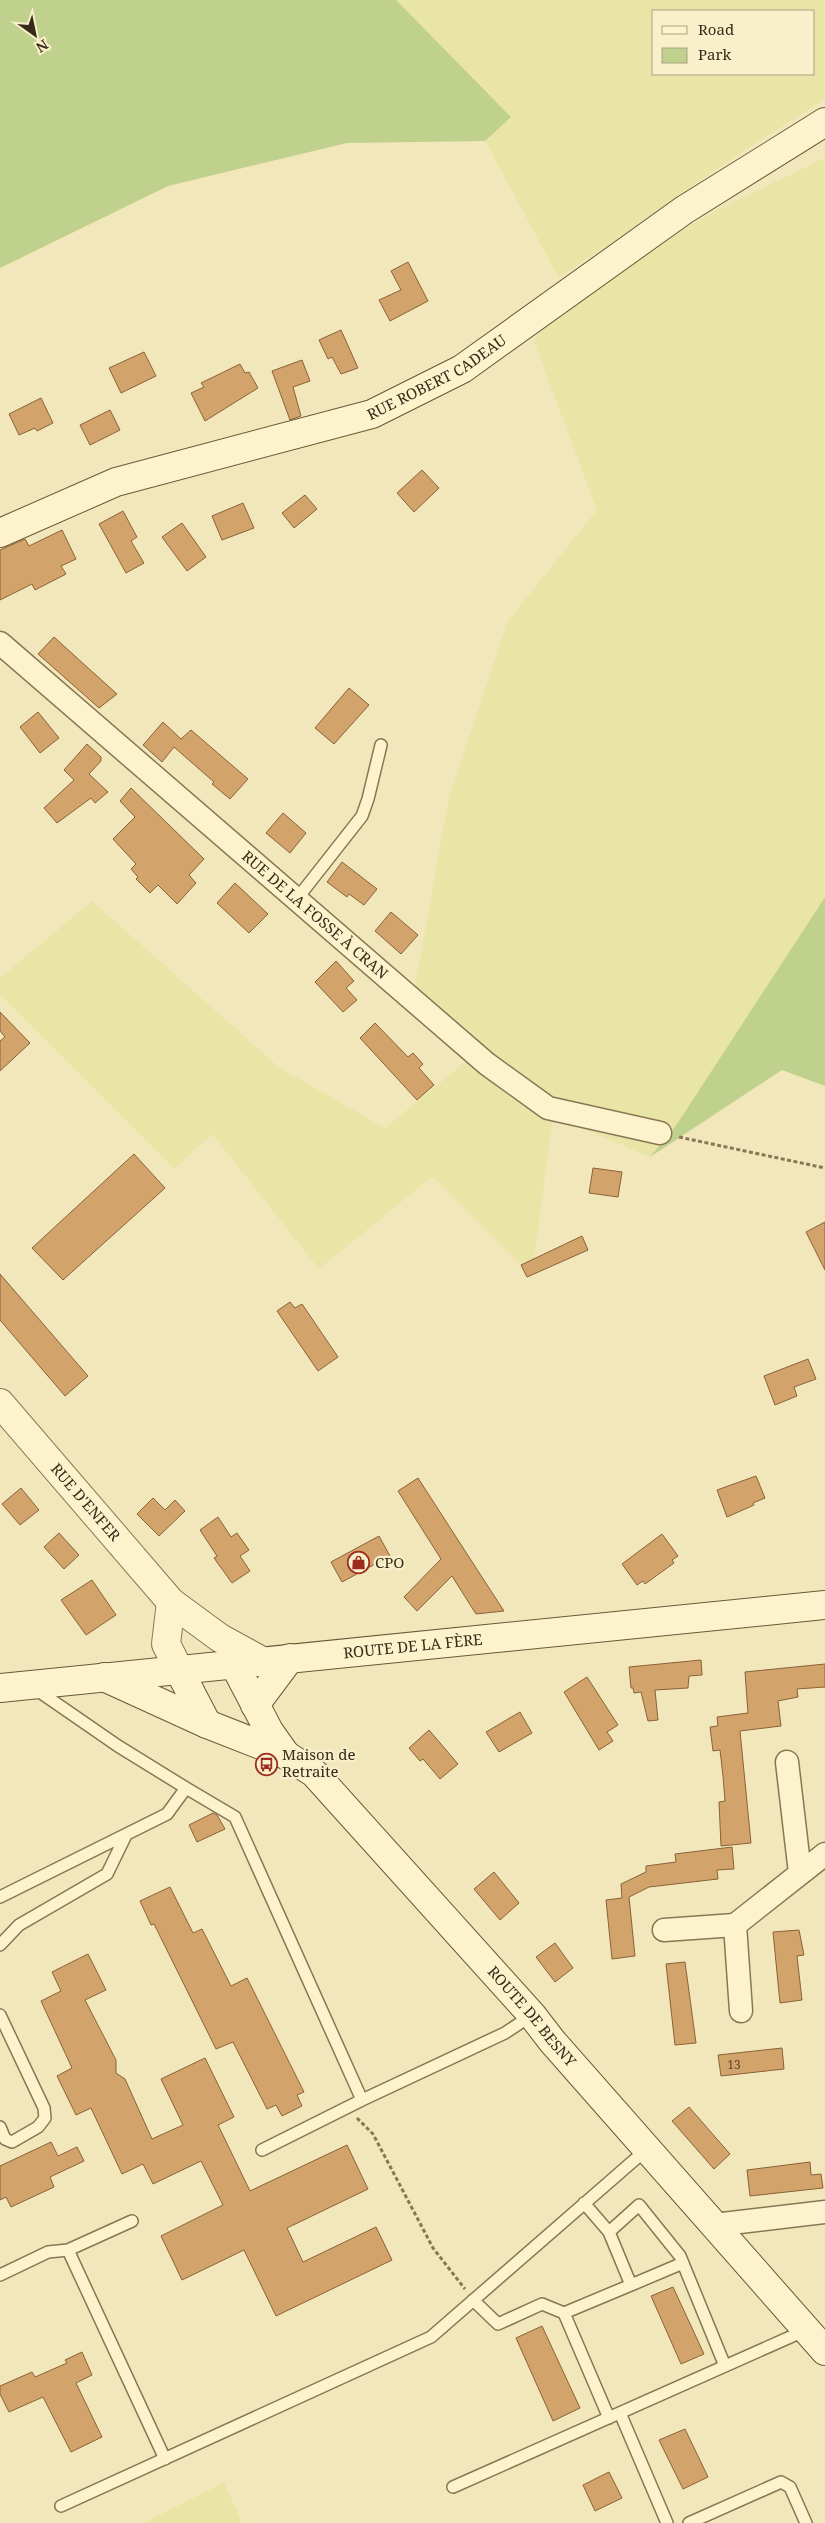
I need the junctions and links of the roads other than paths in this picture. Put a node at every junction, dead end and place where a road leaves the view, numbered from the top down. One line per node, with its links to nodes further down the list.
1 (825, 122): 2 (main road, RUE ROBERT CADEAU)
2 (0, 533)
3 (0, 643): 5 (street, RUE DE LA FOSSE À CRAN)
4 (381, 745): 5 (lane)
5 (296, 900): 6 (street, RUE DE LA FOSSE À CRAN)
6 (660, 1133)
7 (0, 1403): 8 (main road, RUE D'ENFER)
8 (171, 1602): 10 (main road, RUE D'ENFER); 11 (main road)
9 (825, 1605): 12 (main road, ROUTE DE LA FÈRE)
10 (220, 1638): 13 (main road, RUE D'ENFER); 14 (main road)
11 (166, 1644): 15 (main road); 16 (main road)
12 (290, 1658): 13 (main road, ROUTE DE LA FÈRE); 20 (main road)
13 (262, 1661): 14 (main road, ROUTE DE LA FÈRE)
14 (234, 1664): 15 (main road, ROUTE DE LA FÈRE); 20 (main road)
15 (179, 1670): 16 (main road, ROUTE DE LA FÈRE); 21 (main road)
16 (140, 1674): 17 (main road, ROUTE DE LA FÈRE)
17 (104, 1677): 18 (main road, ROUTE DE LA FÈRE); 21 (main road, ROUTE DE BESNY)
18 (30, 1685): 19 (main road, ROUTE DE LA FÈRE); 24 (lane)
19 (0, 1688)
20 (255, 1705): 22 (main road)
21 (207, 1724): 22 (main road, ROUTE DE BESNY)
22 (286, 1755): 33 (main road, ROUTE DE BESNY)
23 (787, 1762): 27 (street)
24 (186, 1788): 25 (lane); 35 (lane)
25 (125, 1837): 28 (lane); 31 (lane)
26 (825, 1854): 27 (street)
27 (800, 1873): 29 (street)
28 (0, 1897)
29 (735, 1925): 30 (street); 32 (street)
30 (664, 1930)
31 (0, 1945)
32 (741, 2011)
33 (532, 2015): 35 (lane); 37 (main road, ROUTE DE BESNY)
34 (0, 2016): 36 (lane)
35 (362, 2100): 38 (lane)
36 (0, 2128)
37 (647, 2149): 39 (lane); 42 (main road, ROUTE DE BESNY)
38 (262, 2150)
39 (584, 2203): 43 (lane); 48 (lane)
40 (825, 2212): 42 (street)
41 (132, 2221): 44 (lane)
42 (714, 2225): 50 (main road, ROUTE DE BESNY)
43 (609, 2232): 45 (lane); 47 (lane)
44 (68, 2250): 46 (lane); 54 (lane)
45 (683, 2263): 47 (lane); 52 (lane)
46 (0, 2275)
47 (631, 2285): 49 (lane)
48 (474, 2300): 49 (lane); 54 (lane)
49 (564, 2313): 53 (lane)
50 (806, 2330): 51 (main road, ROUTE DE BESNY); 52 (lane)
51 (825, 2351)
52 (725, 2366): 53 (lane)
53 (614, 2415): 55 (lane); 57 (lane)
54 (165, 2459): 56 (lane)
55 (453, 2487)
56 (61, 2506)
57 (667, 2523)
58 (689, 2523): 59 (lane)
59 (806, 2523)

